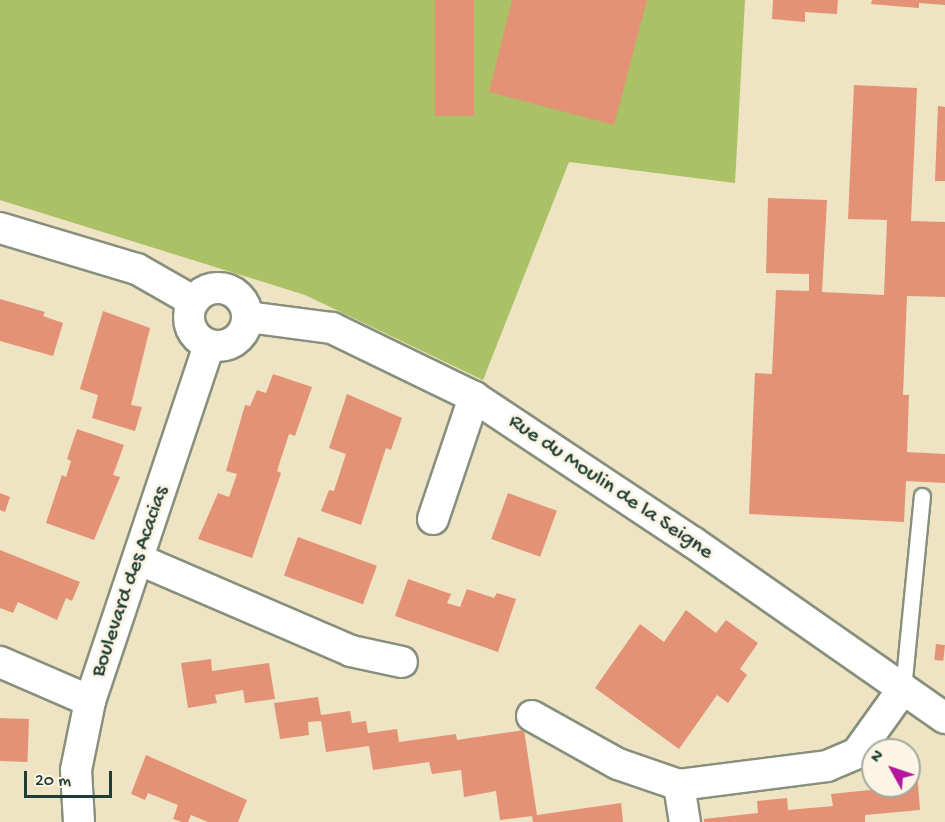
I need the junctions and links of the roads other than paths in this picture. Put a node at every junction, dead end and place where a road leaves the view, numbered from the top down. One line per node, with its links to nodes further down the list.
1 (0, 228): 2 (street)
2 (193, 301): 3 (street); 4 (street)
3 (248, 317): 4 (street); 5 (street, Rue du Moulin de la Seigne)
4 (209, 346): 8 (street, Boulevard des Acacias)
5 (474, 397): 7 (street); 11 (street, Rue du Moulin de la Seigne)
6 (922, 496): 11 (lane)
7 (433, 519)
8 (140, 560): 10 (street); 12 (street, Boulevard des Acacias)
9 (0, 662): 12 (street)
10 (402, 662)
11 (903, 689): 14 (street, Rue du Moulin de la Seigne); 15 (street)
12 (90, 701): 16 (street, Boulevard des Acacias)
13 (532, 716): 15 (street)
14 (945, 718)
15 (679, 785): 17 (street)
16 (80, 822)
17 (685, 822)

